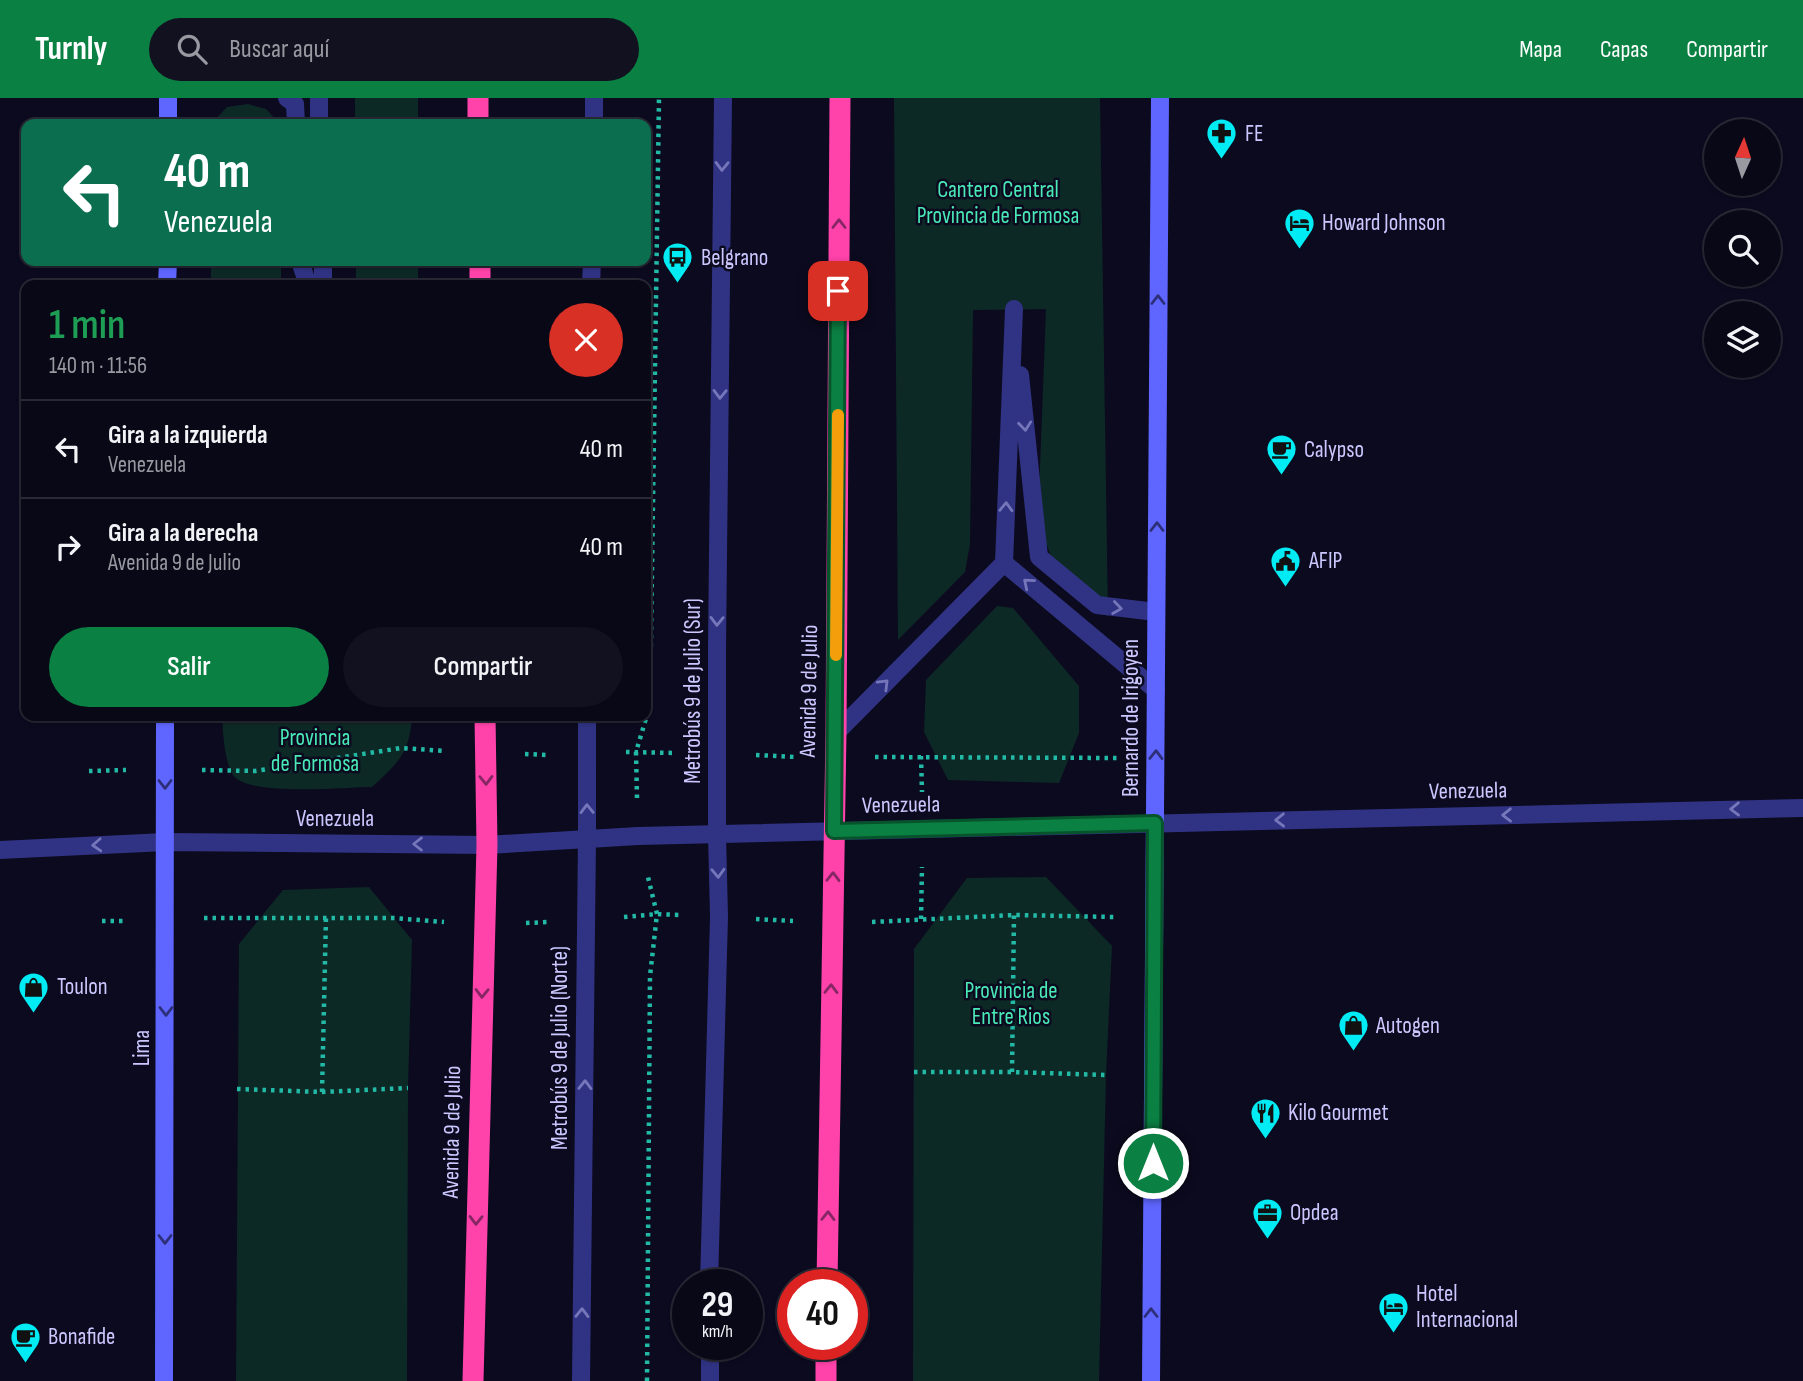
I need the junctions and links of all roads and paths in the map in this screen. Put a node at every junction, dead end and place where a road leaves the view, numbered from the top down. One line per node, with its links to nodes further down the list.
1 (286, 98): 11 (street)
2 (319, 98): 12 (street)
3 (478, 98): 13 (highway)
4 (594, 98): 14 (street)
5 (659, 98): 17 (path)
6 (723, 98): 27 (street, Metrobús 9 de Julio (Sur), one-way to 27)
7 (840, 98): 23 (highway, Avenida 9 de Julio, one-way to 7)
8 (1160, 98): 16 (street, Bernardo de Irigoyen, one-way to 8)
9 (171, 99): 10 (street)
10 (169, 119)
11 (296, 119)
12 (320, 119)
13 (478, 119)
14 (594, 119)
15 (1004, 563): 16 (street, one-way to 16); 18 (street, one-way to 15); 23 (street, one-way to 15)
16 (1156, 612): 18 (street, Bernardo de Irigoyen)
17 (651, 638)
18 (1156, 690): 25 (street, Bernardo de Irigoyen, one-way to 18)
19 (166, 721): 30 (street, Lima, one-way to 30)
20 (485, 721): 31 (highway, Avenida 9 de Julio, one-way to 31)
21 (587, 721): 29 (street, Metrobús 9 de Julio (Norte), one-way to 21)
22 (645, 721): 28 (path)
23 (836, 733): 26 (highway, Avenida 9 de Julio)
24 (1803, 808): 25 (street, Venezuela, one-way to 25)
25 (1155, 823): 26 (street, Venezuela); 51 (street, Bernardo de Irigoyen, one-way to 25)
26 (834, 831): 27 (street, Venezuela); 42 (highway, Avenida 9 de Julio, one-way to 26)
27 (717, 834): 28 (street, Venezuela); 41 (street, Metrobús 9 de Julio (Sur), one-way to 41)
28 (638, 836): 29 (street, Venezuela); 48 (path)
29 (587, 839): 31 (street, Venezuela); 47 (street, Metrobús 9 de Julio (Norte), one-way to 29)
30 (165, 842): 31 (street, Venezuela, one-way to 30); 32 (street, Venezuela, one-way to 32); 45 (street, Lima, one-way to 45)
31 (486, 845): 46 (highway, Avenida 9 de Julio, one-way to 46)
32 (0, 850)
33 (1014, 915): 36 (path)
34 (326, 917): 40 (path)
35 (914, 1072): 36 (path)
36 (1013, 1072): 37 (path)
37 (1106, 1075)
38 (408, 1088): 40 (path)
39 (237, 1089): 40 (path)
40 (322, 1092)
41 (709, 1269)
42 (827, 1269)
43 (710, 1360): 49 (street)
44 (827, 1360): 50 (highway)
45 (164, 1381)
46 (473, 1381)
47 (581, 1381)
48 (647, 1381)
49 (710, 1381)
50 (826, 1381)
51 (1151, 1381)

